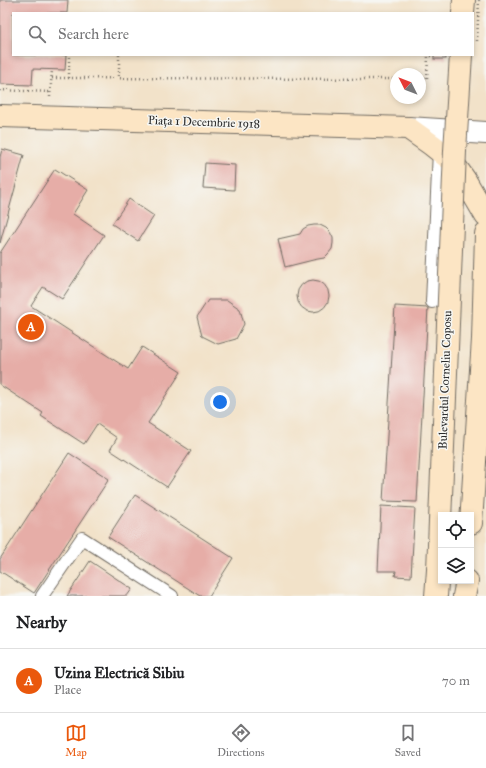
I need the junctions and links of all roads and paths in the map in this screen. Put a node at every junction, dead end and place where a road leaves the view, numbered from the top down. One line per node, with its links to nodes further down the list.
1 (464, 0): 2 (street)
2 (463, 12)
3 (69, 56): 9 (path)
4 (119, 56): 10 (path)
5 (434, 56): 12 (path)
6 (461, 56): 28 (street, Bulevardul Corneliu Coposu, bridge)
7 (52, 70): 8 (path)
8 (52, 78): 9 (path); 14 (path)
9 (69, 78): 10 (path)
10 (119, 78): 11 (path)
11 (390, 79)
12 (426, 79)
13 (0, 90): 14 (path)
14 (51, 92): 16 (path)
15 (0, 116): 16 (street, Piața 1 Decembrie 1918)
16 (49, 117): 17 (street, Piața 1 Decembrie 1918)
17 (408, 128): 18 (street); 19 (street)
18 (486, 133)
19 (439, 151): 20 (street); 22 (lane)
20 (486, 216)
21 (486, 234): 23 (street)
22 (432, 302)
23 (484, 325): 24 (street)
24 (472, 512)
25 (466, 584): 29 (street)
26 (42, 596): 27 (lane)
27 (172, 596)
28 (436, 596)
29 (464, 596)

